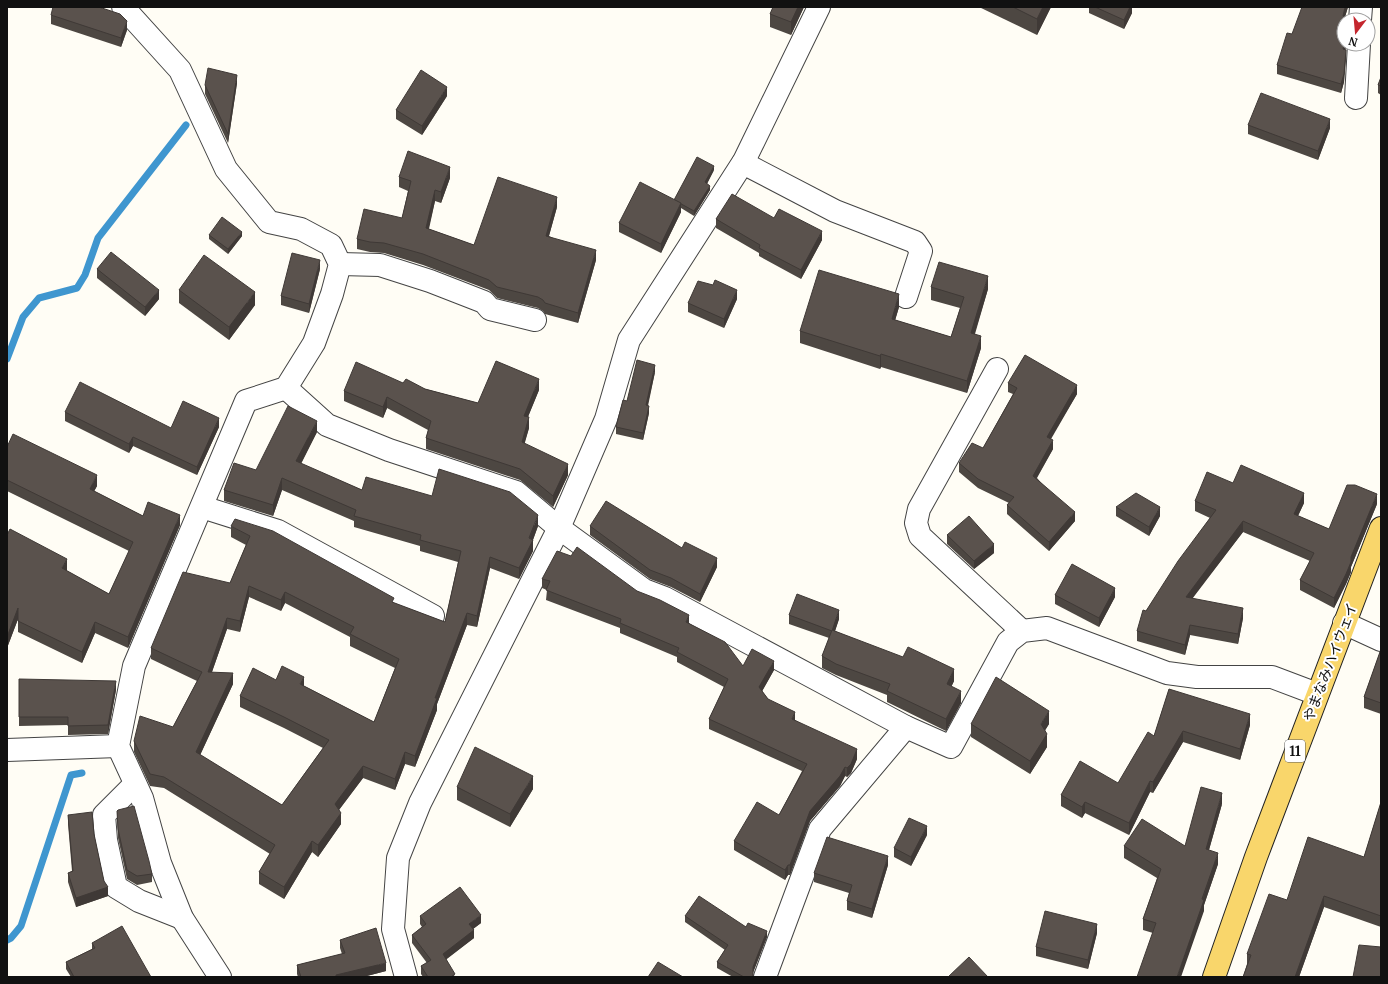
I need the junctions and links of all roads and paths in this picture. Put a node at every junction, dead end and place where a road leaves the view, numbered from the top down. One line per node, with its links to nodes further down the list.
1 (123, 7): 6 (street)
2 (819, 7): 5 (street)
3 (1359, 52): 4 (street)
4 (1356, 98)
5 (743, 163): 7 (street); 12 (street)
6 (340, 264): 8 (street); 10 (street)
7 (906, 297)
8 (535, 320)
9 (997, 369): 16 (street)
10 (286, 388): 11 (street); 12 (street)
11 (202, 507): 14 (street); 20 (street)
12 (559, 528): 19 (street); 25 (street)
13 (1381, 528): 15 (main road, やまなみハイウェイ / 11)
14 (433, 616)
15 (1344, 623): 17 (street); 18 (main road, やまなみハイウェイ / 11)
16 (1022, 631): 18 (street); 19 (street)
17 (1381, 640)
18 (1317, 694): 27 (main road, やまなみハイウェイ / 11)
19 (906, 727): 26 (street)
20 (118, 746): 21 (street); 22 (street)
21 (7, 750)
22 (135, 784): 23 (street); 23 (street)
23 (182, 918): 24 (street)
24 (220, 977)
25 (406, 977)
26 (765, 977)
27 (1214, 977)

